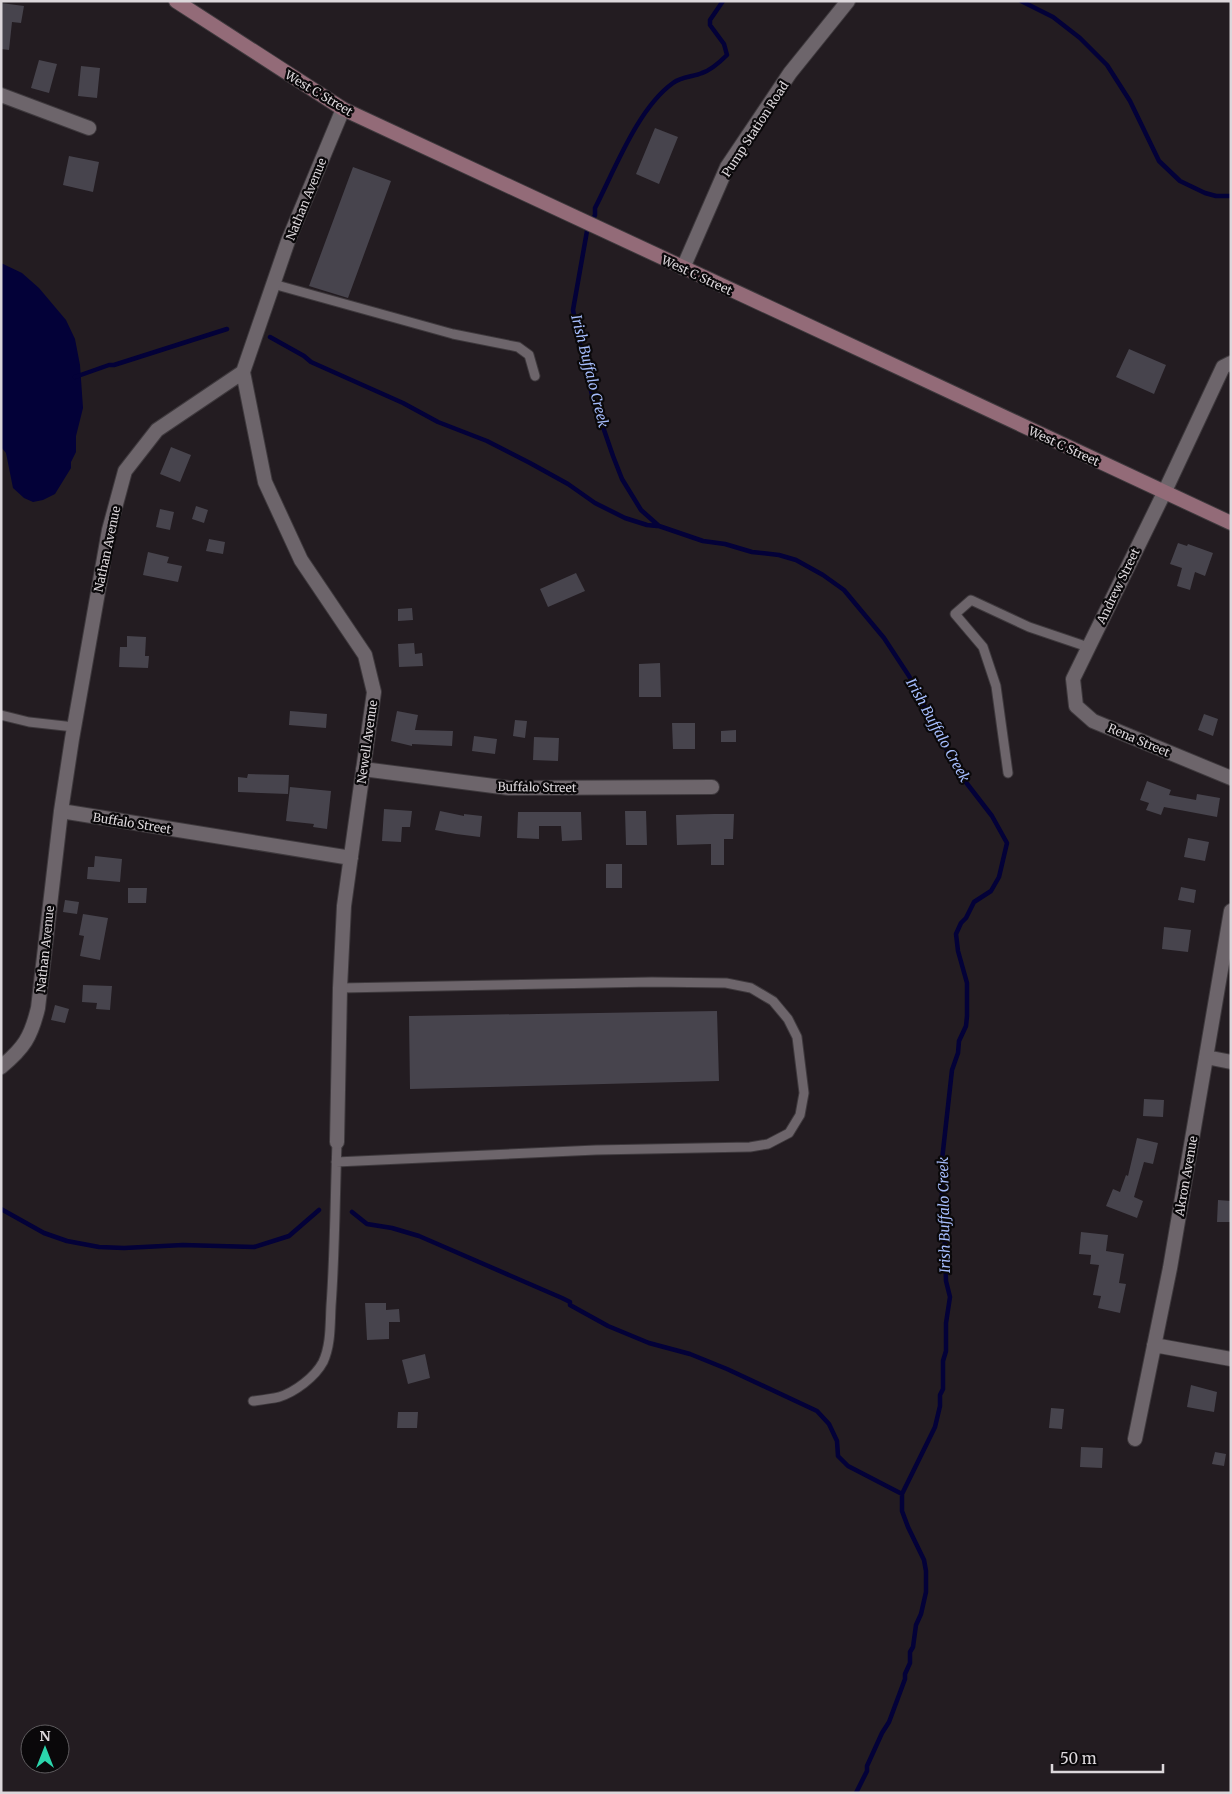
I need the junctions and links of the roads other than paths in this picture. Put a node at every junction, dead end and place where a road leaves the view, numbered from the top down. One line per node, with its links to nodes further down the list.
1 (176, 1): 4 (main road, West C Street)
2 (848, 1): 6 (street, Pump Station Road)
3 (1, 95): 5 (street)
4 (343, 109): 6 (main road, West C Street); 7 (street, Nathan Avenue)
5 (89, 128)
6 (683, 268): 11 (main road, West C Street)
7 (273, 284): 9 (street, Nathan Avenue); 10 (lane)
8 (1231, 363): 11 (street, Andrew Street)
9 (243, 372): 16 (street, Nathan Avenue); 17 (street, Newell Avenue)
10 (535, 376)
11 (1164, 493): 12 (main road, West C Street); 13 (street, Andrew Street)
12 (1231, 524)
13 (1088, 648): 14 (street, Andrew Street); 18 (lane)
14 (1073, 679): 19 (street, Rena Street)
15 (1, 715): 16 (lane)
16 (74, 727): 21 (street, Nathan Avenue)
17 (363, 769): 20 (street, Buffalo Street); 22 (street, Newell Avenue)
18 (1008, 773)
19 (1231, 778)
20 (712, 787)
21 (61, 811): 22 (street, Buffalo Street); 27 (street, Nathan Avenue)
22 (351, 858): 24 (street, Newell Avenue)
23 (1231, 911): 25 (street, Akron Avenue)
24 (340, 988): 28 (street, Newell Avenue); 29 (lane)
25 (1206, 1057): 26 (street); 30 (street, Akron Avenue)
26 (1231, 1062)
27 (1, 1067)
28 (336, 1142): 29 (lane)
29 (336, 1162): 32 (lane)
30 (1154, 1345): 31 (street); 33 (street, Akron Avenue)
31 (1231, 1359)
32 (252, 1401)
33 (1135, 1439)

